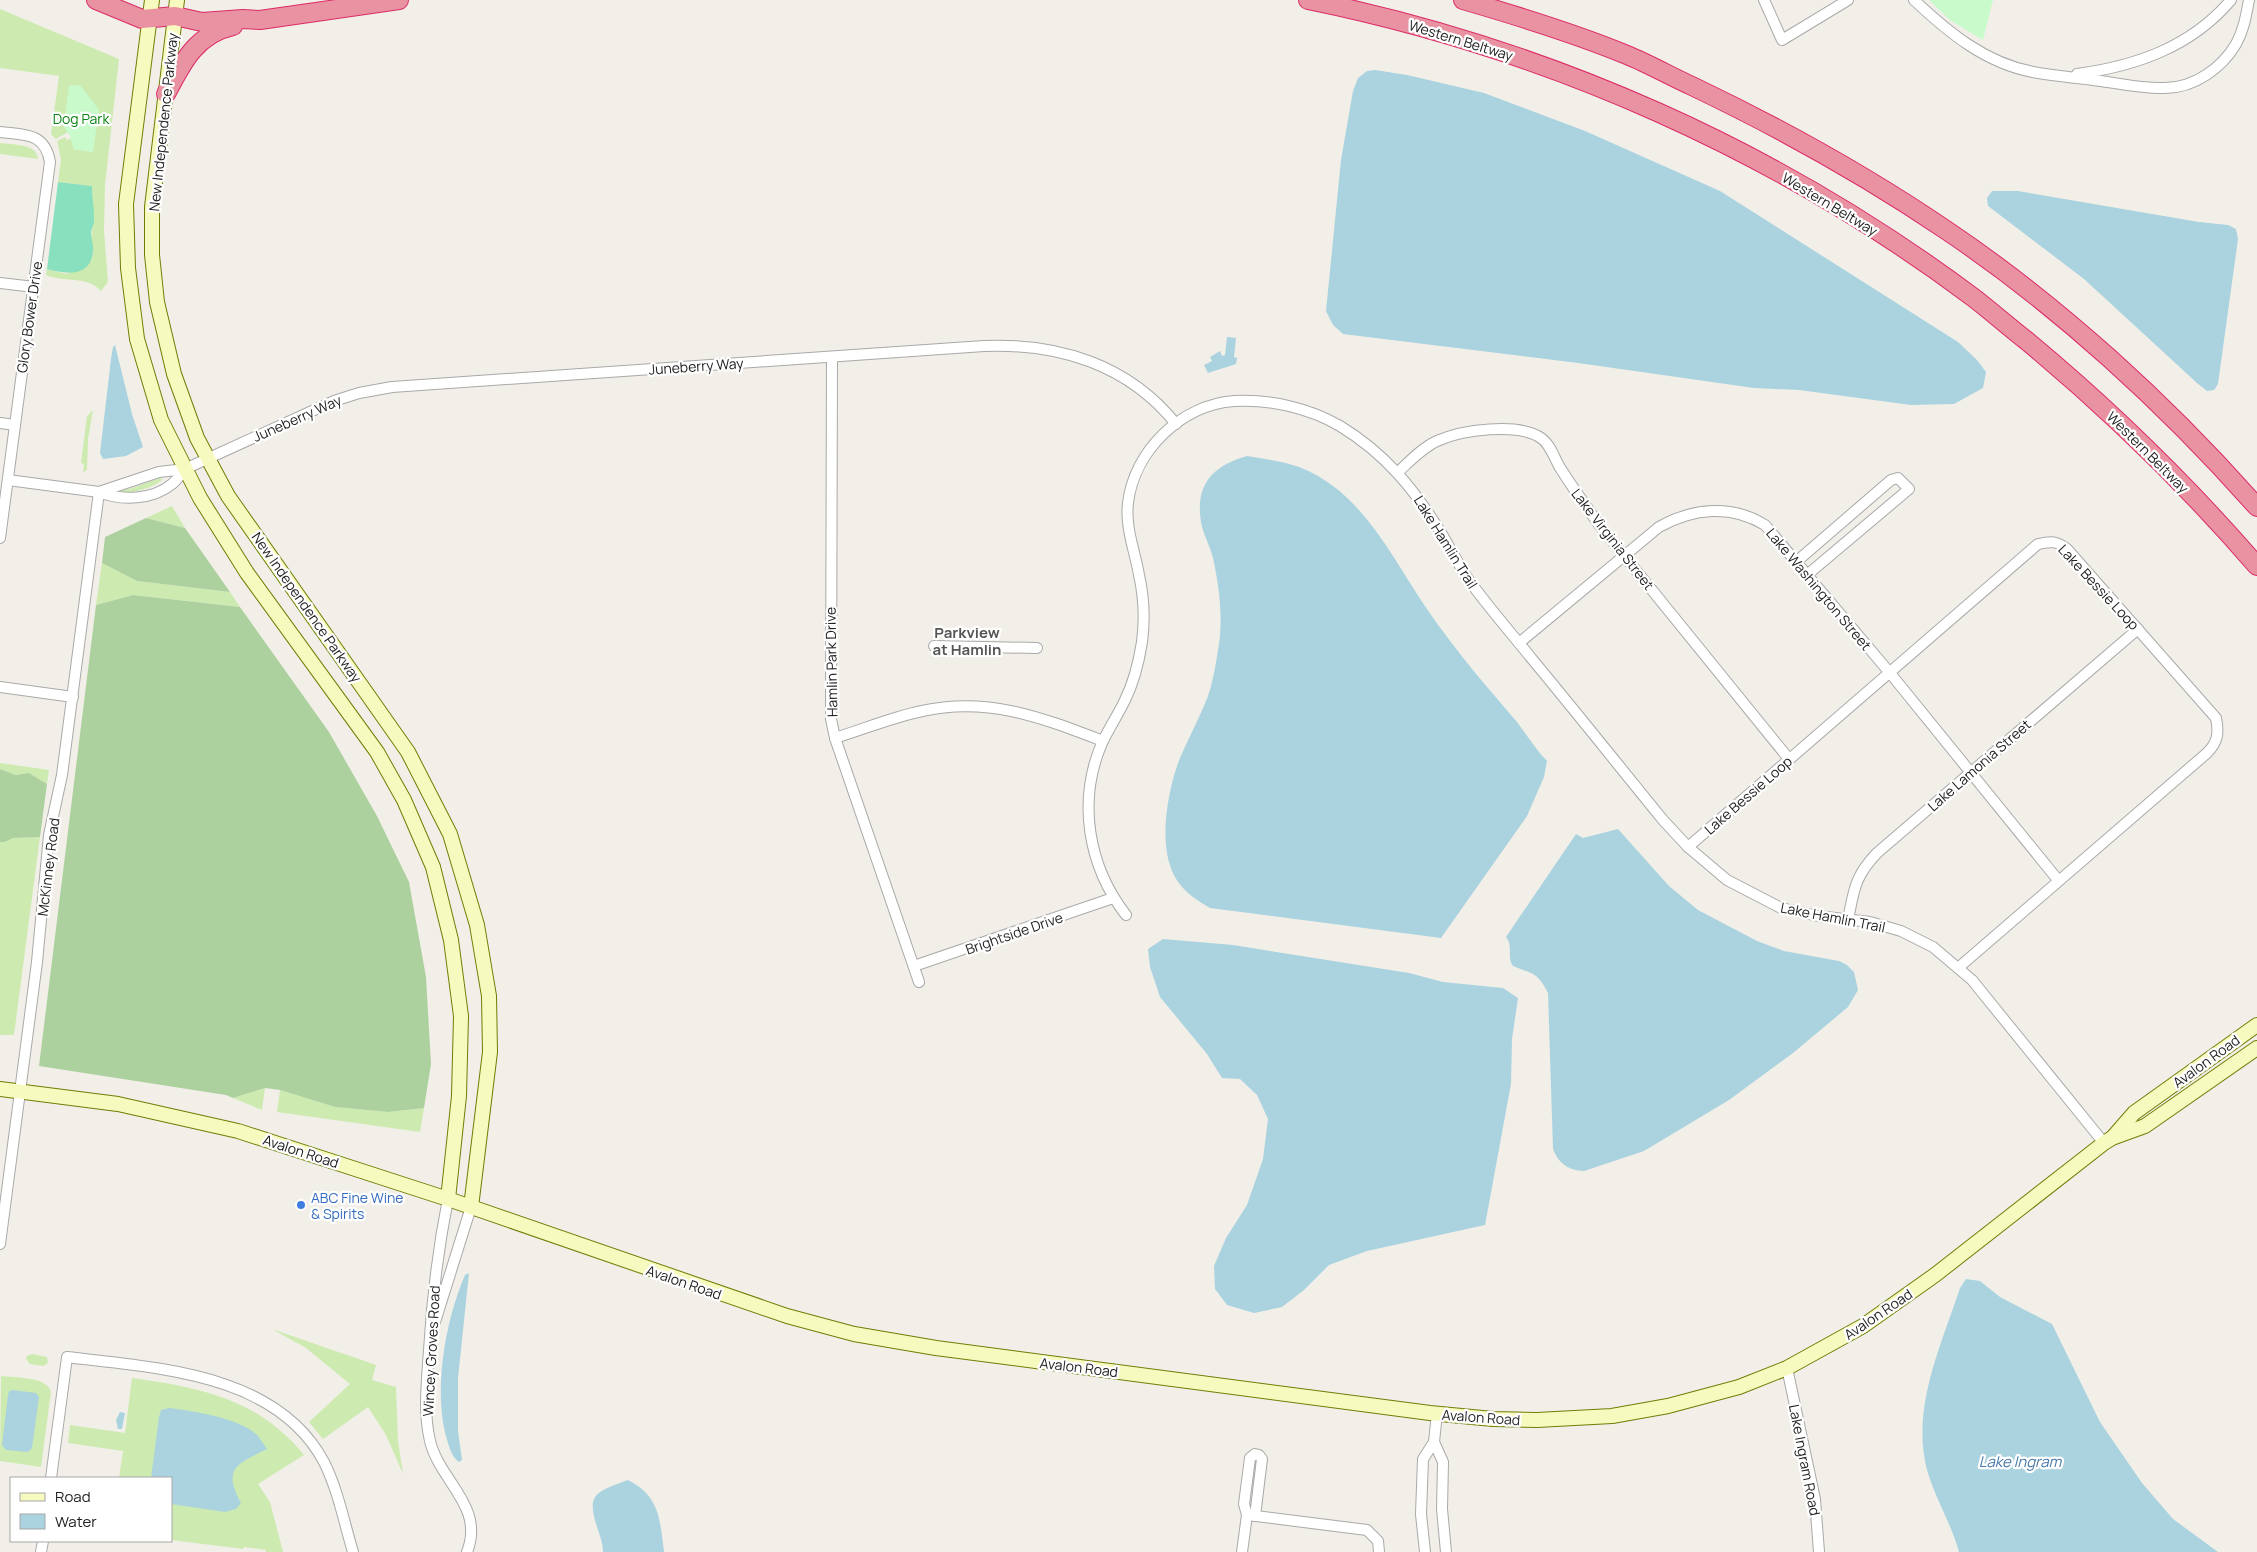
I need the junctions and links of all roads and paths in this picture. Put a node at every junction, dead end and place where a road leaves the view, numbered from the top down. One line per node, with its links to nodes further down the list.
1 (96, 0): 12 (highway)
2 (152, 0): 12 (main road, New Independence Parkway)
3 (399, 0): 13 (highway)
4 (1308, 0): 32 (highway, Western Beltway)
5 (1463, 0): 28 (highway)
6 (1764, 0): 7 (street)
7 (1848, 0)
8 (1914, 0): 14 (street)
9 (2231, 0): 14 (street)
10 (2249, 0): 14 (street)
11 (176, 8): 12 (highway); 13 (highway); 15 (main road, New Independence Parkway)
12 (150, 18): 24 (main road, New Independence Parkway)
13 (260, 20): 15 (highway)
14 (2066, 76)
15 (166, 94): 23 (main road, New Independence Parkway)
16 (0, 132): 18 (street, Glory Bower Drive)
17 (0, 283): 18 (street)
18 (34, 287): 22 (street, Glory Bower Drive)
19 (832, 357): 21 (street, Juneberry Way); 23 (street, Juneberry Way); 41 (street, Hamlin Park Drive)
20 (0, 423): 22 (street)
21 (1176, 424): 25 (street, Lake Hamlin Trail); 42 (street, Lake Hamlin Trail)
22 (15, 426): 26 (street, Glory Bower Drive)
23 (206, 459): 24 (street, Juneberry Way); 59 (main road, New Independence Parkway)
24 (185, 469): 27 (street); 27 (street); 58 (main road, New Independence Parkway)
25 (1398, 472): 30 (street, Lake Virginia Street); 35 (street, Lake Hamlin Trail)
26 (8, 480): 27 (street); 29 (street, Glory Bower Drive)
27 (99, 492): 40 (street, McKinney Road)
28 (2257, 507)
29 (0, 538)
30 (1624, 556): 31 (street, Lake Washington Street); 35 (street, Lake Washington Street); 43 (street, Lake Virginia Street)
31 (1796, 562): 33 (street, Lake Washington Street); 33 (street)
32 (2257, 566)
33 (1807, 575): 38 (street, Lake Washington Street)
34 (2138, 629): 38 (street, Lake Bessie Loop); 44 (street, Lake Lamonia Street); 46 (street, Lake Bessie Loop)
35 (1519, 643): 45 (street, Lake Hamlin Trail)
36 (934, 646): 37 (street)
37 (1038, 648)
38 (1890, 673): 43 (street, Lake Bessie Loop); 44 (street, Lake Washington Street)
39 (0, 687): 40 (street)
40 (72, 697): 56 (street, McKinney Road)
41 (835, 738): 42 (street); 50 (street, Hamlin Park Drive)
42 (1103, 741): 47 (street, Lake Hamlin Trail)
43 (1789, 759): 45 (street, Lake Bessie Loop)
44 (1971, 773): 46 (street, Lake Washington Street); 49 (street, Lake Lamonia Street)
45 (1688, 847): 49 (street, Lake Hamlin Trail)
46 (2058, 880): 51 (street, Lake Bessie Loop)
47 (1113, 898): 48 (street, Lake Hamlin Trail); 50 (street, Brightside Drive)
48 (1126, 915)
49 (1848, 920): 51 (street, Lake Hamlin Trail)
50 (914, 966): 52 (street, Hamlin Park Drive)
51 (1958, 968): 57 (street, Lake Hamlin Trail)
52 (919, 982)
53 (2257, 1025): 57 (main road, Avalon Road)
54 (2257, 1048): 57 (main road, Avalon Road)
55 (0, 1089): 56 (main road, Avalon Road)
56 (20, 1091): 58 (main road, Avalon Road); 60 (street, McKinney Road)
57 (2108, 1140): 62 (main road, Avalon Road)
58 (448, 1199): 59 (main road, Avalon Road); 61 (street, Wincey Groves Road)
59 (471, 1207): 61 (street); 63 (main road, Avalon Road)
60 (0, 1244)
61 (428, 1360): 68 (street, Wincey Groves Road)
62 (1786, 1368): 63 (main road, Avalon Road); 73 (street, Lake Ingram Road)
63 (1437, 1413): 64 (street)
64 (1434, 1442): 71 (street); 72 (street)
65 (51, 1477): 67 (street)
66 (1251, 1515): 66 (street); 69 (street); 70 (street)
67 (353, 1552)
68 (467, 1552)
69 (1242, 1552)
70 (1379, 1552)
71 (1425, 1552)
72 (1446, 1552)
73 (1819, 1552)

